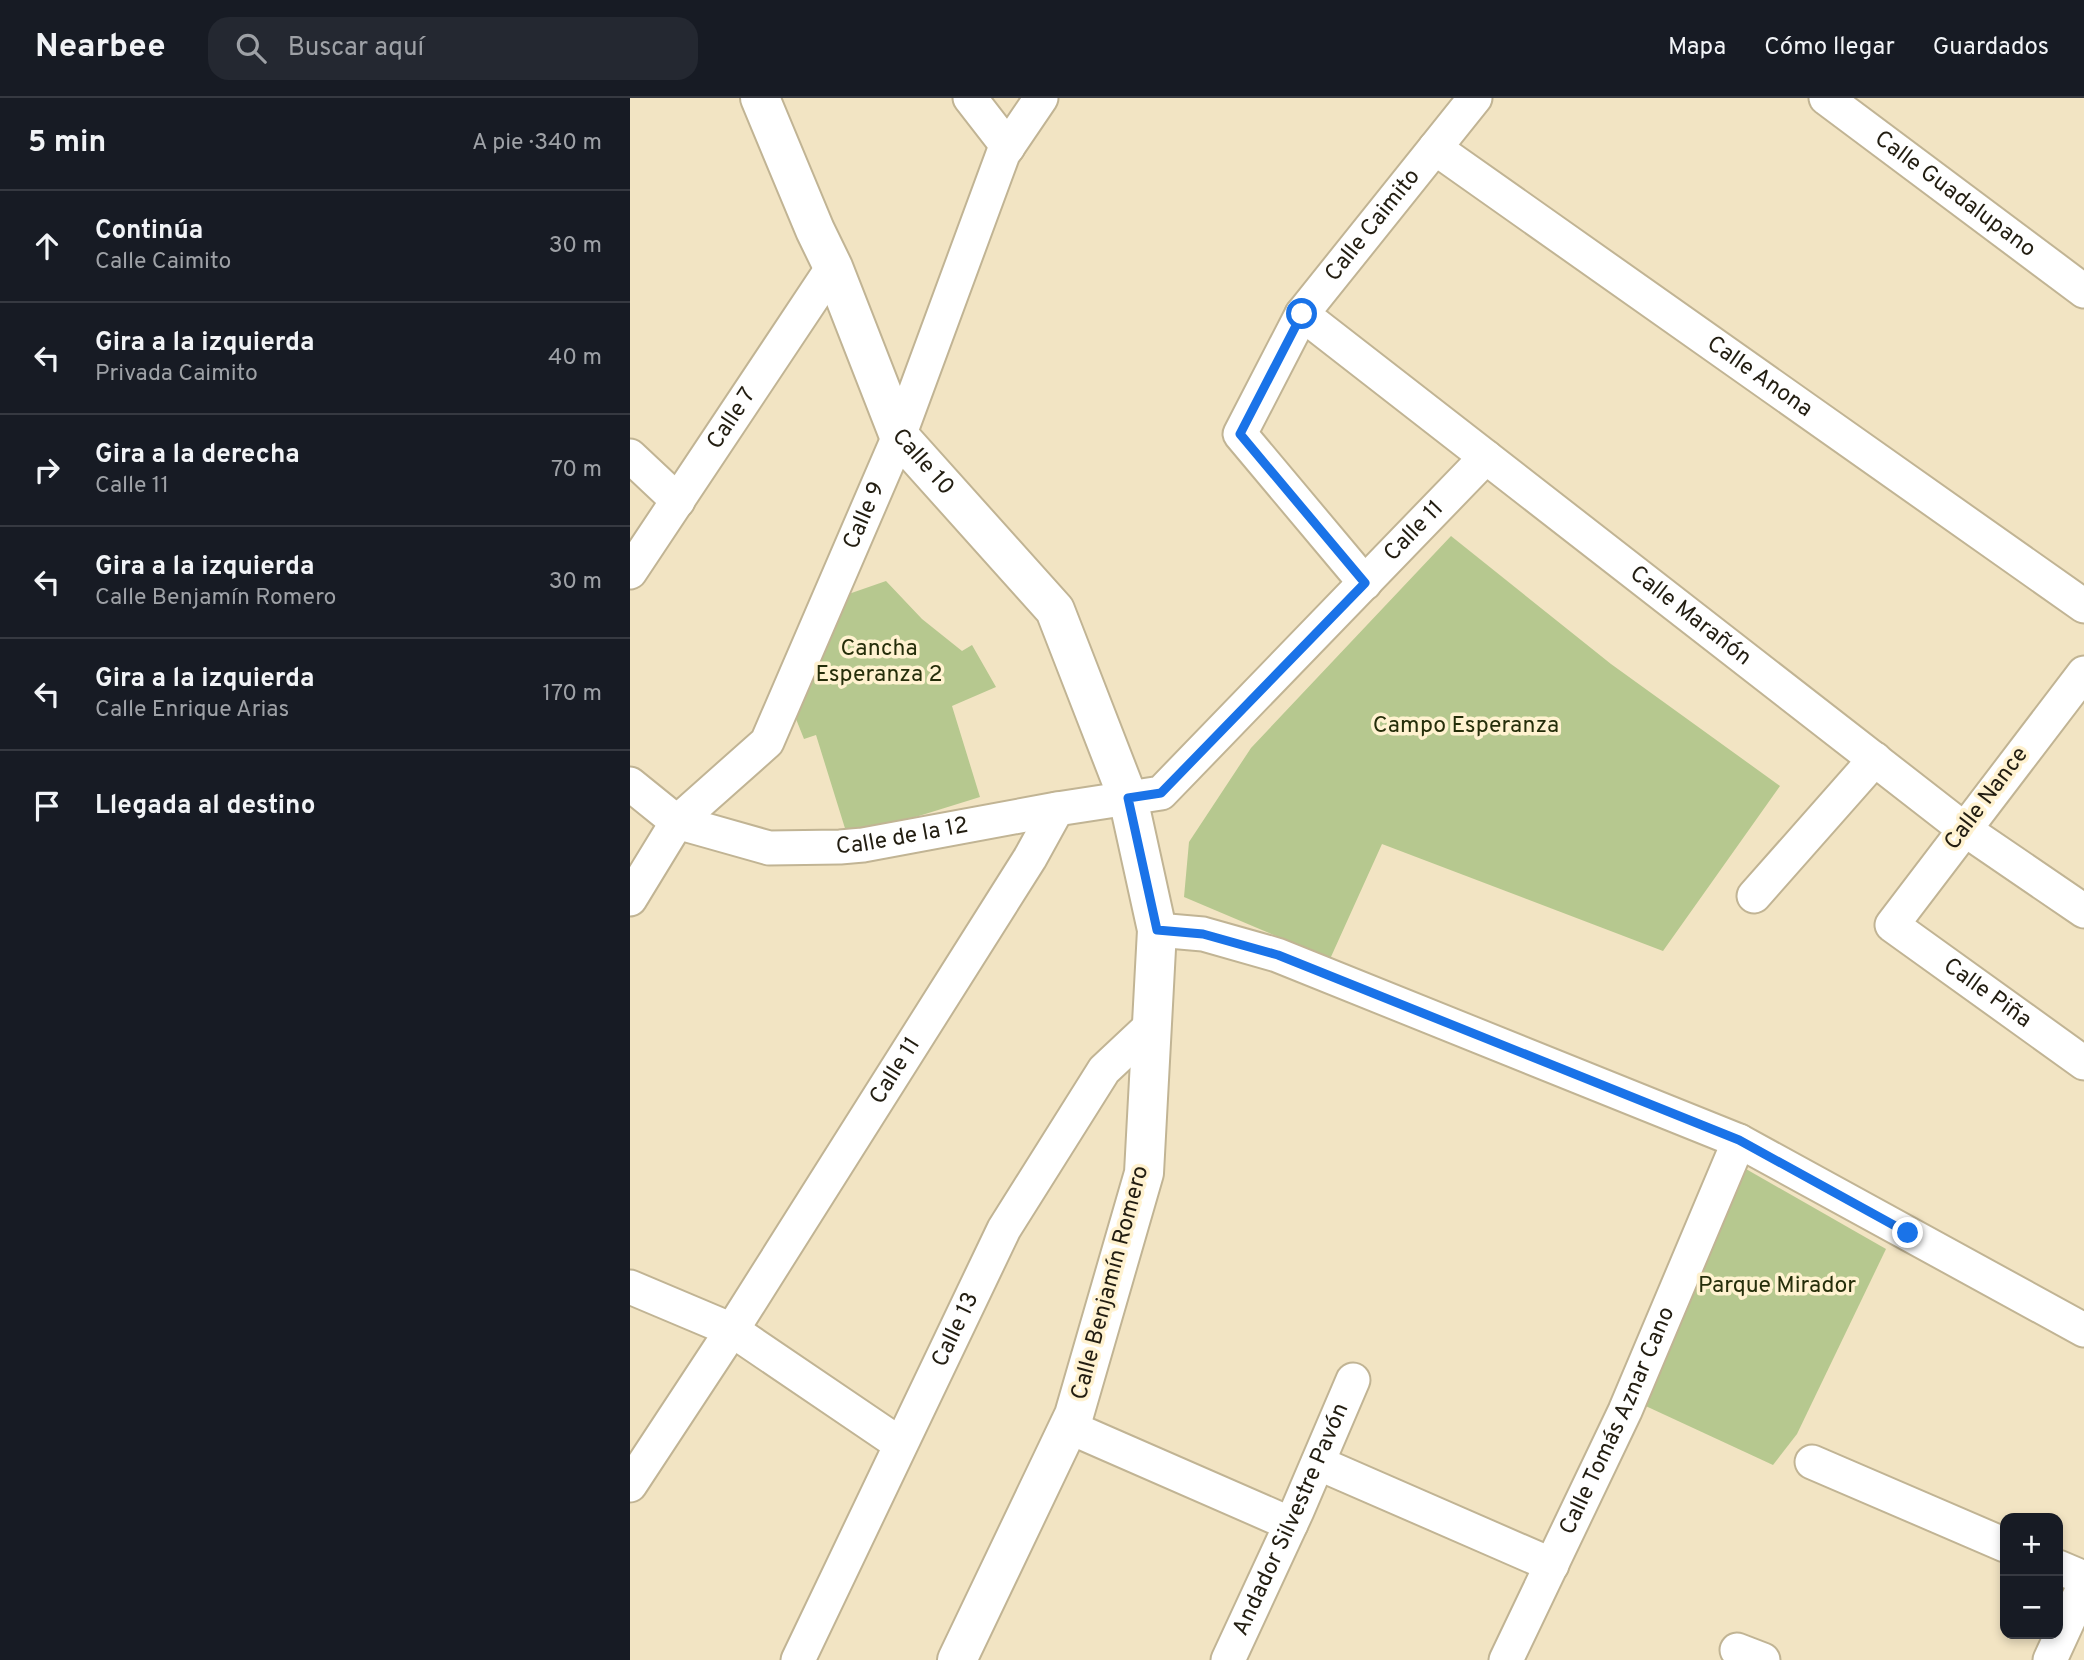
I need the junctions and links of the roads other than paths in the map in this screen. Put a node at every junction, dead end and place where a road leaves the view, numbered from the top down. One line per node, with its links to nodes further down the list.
1 (760, 98): 8 (street, Calle 10)
2 (970, 98): 6 (street)
3 (1041, 98): 6 (street, Calle 9)
4 (1475, 98): 7 (street, Calle Caimito)
5 (1826, 98): 9 (street, Calle Guadalupano)
6 (1008, 147): 11 (street, Calle 9)
7 (1435, 148): 10 (street, Calle Caimito); 17 (street, Calle Anona)
8 (834, 267): 11 (street, Calle 10); 14 (street, Calle 7)
9 (2084, 291)
10 (1302, 314): 13 (street, Calle Marañón); 16 (street, Calle Caimito)
11 (899, 436): 21 (street, Calle 10); 23 (street, Calle 9)
12 (630, 456): 14 (street)
13 (1486, 457): 16 (street, Calle 11); 19 (street, Calle Marañón)
14 (678, 501): 15 (street, Calle 7)
15 (630, 572)
16 (1365, 583): 21 (street, Calle 11)
17 (2084, 606)
18 (2084, 673): 24 (street, Calle Nance)
19 (1875, 759): 24 (street, Calle Marañón); 25 (street)
20 (630, 784): 23 (street)
21 (1128, 798): 22 (street, Calle de la 12); 29 (street, Calle Benjamín Romero)
22 (1057, 809): 23 (street, Calle de la 12); 35 (street, Calle 11)
23 (677, 822): 26 (street, Calle 9)
24 (1964, 829): 27 (street, Calle Marañón); 28 (street, Calle Nance)
25 (1754, 896)
26 (630, 900)
27 (2084, 911)
28 (1892, 925): 31 (street, Calle Piña)
29 (1157, 930): 30 (street, Calle Benjamín Romero); 32 (street)
30 (1152, 1025): 37 (street, Calle Benjamín Romero); 38 (street, Calle 13)
31 (2083, 1061)
32 (1739, 1140): 34 (street); 44 (street, Calle Tomás Aznar Cano)
33 (630, 1287): 35 (street)
34 (2084, 1329)
35 (732, 1330): 38 (street); 41 (street, Calle 11)
36 (1353, 1380): 40 (street, Andador Silvestre Pavón)
37 (1069, 1427): 42 (street); 49 (street, Calle Benjamín Romero)
38 (901, 1444): 48 (street, Calle 13)
39 (1812, 1462): 43 (street)
40 (1318, 1463): 42 (street, Andador Silvestre Pavón); 44 (street)
41 (630, 1485)
42 (1291, 1524): 50 (street, Andador Silvestre Pavón)
43 (2000, 1543)
44 (1552, 1564): 51 (street, Calle Tomás Aznar Cano)
45 (2063, 1569): 46 (street)
46 (2084, 1578)
47 (2084, 1586): 52 (street)
48 (798, 1660)
49 (957, 1660)
50 (1228, 1660)
51 (1506, 1660)
52 (2050, 1660)

